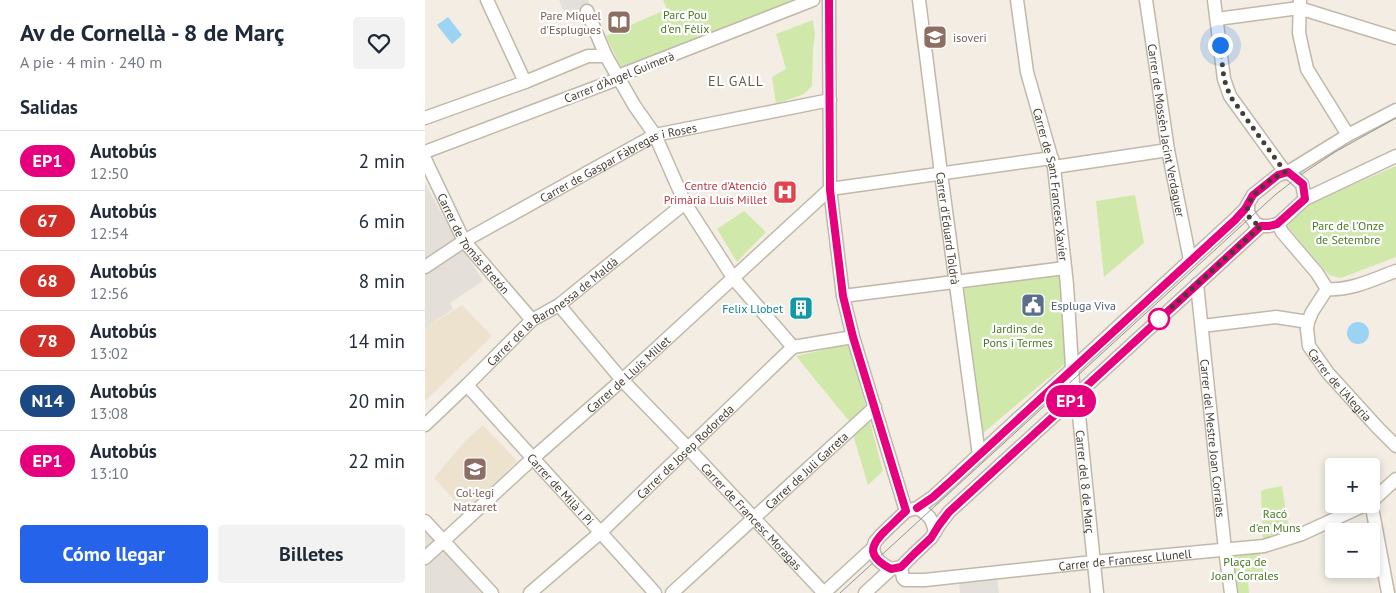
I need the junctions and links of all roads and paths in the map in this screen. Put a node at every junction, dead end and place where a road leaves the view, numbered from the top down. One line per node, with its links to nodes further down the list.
1 (487, 0): 14 (street)
2 (813, 0): 13 (street, Carrer d'Àngel Guimerà)
3 (829, 0): 15 (street)
4 (919, 0): 26 (street, Carrer d'Eduard Toldrà)
5 (1017, 0): 24 (street, Carrer de Sant Francesc Xavier)
6 (1146, 0): 20 (street, Carrer de Mossèn Jacint Verdaguer)
7 (1214, 0): 10 (street)
8 (1300, 4): 10 (street); 11 (street); 19 (street)
9 (587, 11): 12 (street)
10 (1217, 19): 25 (street)
11 (1396, 38)
12 (606, 56): 13 (street); 14 (street, Carrer d'Àngel Guimerà)
13 (617, 76): 18 (street); 21 (street, Carrer d'Àngel Guimerà)
14 (525, 82): 17 (street, Carrer d'Àngel Guimerà)
15 (829, 100): 18 (street, Carrer de Gaspar Fàbregas i Roses); 27 (street)
16 (1396, 110): 19 (street)
17 (425, 118)
18 (655, 134): 29 (street); 33 (street, Carrer de Gaspar Fàbregas i Roses)
19 (1348, 135): 25 (street)
20 (1168, 150): 24 (street); 34 (street, Carrer de Mossèn Jacint Verdaguer)
21 (425, 152)
22 (1396, 156): 28 (street)
23 (425, 159): 33 (street, Carrer de Tomás Bretón)
24 (1053, 163): 26 (street); 36 (street, Carrer de Sant Francesc Xavier)
25 (1287, 172): 28 (street); 30 (street)
26 (941, 174): 27 (street); 39 (street, Carrer d'Eduard Toldrà)
27 (830, 190): 38 (street, Carrer de Lluís Millet); 42 (street)
28 (1305, 199): 31 (street)
29 (685, 203): 38 (street); 43 (street, Carrer de la Baronessa de Maldà)
30 (1248, 204): 32 (street); 34 (street)
31 (1277, 224): 32 (street); 41 (street)
32 (1261, 226): 40 (street)
33 (464, 241): 35 (street, Carrer de Gaspar Fàbregas i Roses); 44 (street, Carrer de Tomás Bretón)
34 (1190, 260): 49 (street)
35 (425, 267)
36 (1065, 268): 39 (street); 49 (street, Carrer de Sant Francesc Xavier)
37 (1396, 271): 41 (street)
38 (733, 279): 48 (street); 50 (street, Carrer de Lluís Millet)
39 (955, 281): 42 (street); 57 (street, Carrer d'Eduard Toldrà)
40 (1197, 284): 46 (street, Carrer del Mestre Joan Corrales); 52 (street)
41 (1327, 289): 45 (street)
42 (843, 296): 47 (street)
43 (559, 305): 44 (street, Carrer de la Baronessa de Maldà); 50 (street, Carrer de Francesc Moragas)
44 (532, 320): 51 (street, Carrer de la Baronessa de Maldà)
45 (1308, 322): 46 (street); 55 (street, Carrer de l'Alegria)
46 (1202, 326): 70 (street, Carrer del Mestre Joan Corrales)
47 (853, 337): 48 (street); 53 (street)
48 (793, 347): 56 (street, Carrer de Josep Rodoreda)
49 (1073, 369): 52 (street, Carrer del 8 de Març); 57 (street)
50 (622, 380): 56 (street, Carrer de Francesc Moragas); 58 (street, Carrer de Lluís Millet)
51 (467, 386): 54 (street, Carrer de la Baronessa de Maldà); 58 (street, Carrer de Milà i Pi)
52 (1076, 396): 67 (street); 72 (street, Carrer del 8 de Març)
53 (875, 407): 61 (street); 64 (street, Carrer de Juli Garreta)
54 (425, 425)
55 (1396, 446)
56 (689, 448): 64 (street, Carrer de Francesc Moragas); 66 (street, Carrer de Josep Rodoreda)
57 (979, 455): 61 (street)
58 (533, 459): 66 (street, Carrer de Milà i Pi); 68 (street, Carrer de Lluís Millet)
59 (1393, 488): 60 (street)
60 (1380, 496)
61 (911, 509): 67 (street); 69 (street)
62 (1348, 513): 70 (street, Carrer de Francesc Llunell)
63 (1373, 513): 82 (street)
64 (753, 518): 77 (street, Carrer de Juli Garreta); 78 (street, Carrer de Francesc Moragas)
65 (425, 521): 68 (street)
66 (601, 532): 75 (street, Carrer de Josep Rodoreda); 76 (street, Carrer de Milà i Pi)
67 (935, 532): 73 (street)
68 (444, 541): 71 (street, Carrer de Lluís Millet); 74 (street)
69 (873, 548): 73 (street); 78 (street)
70 (1225, 550): 72 (street, Carrer de Francesc Llunell); 81 (street, Carrer del Mestre Joan Corrales)
71 (425, 558)
72 (1093, 562): 73 (street, Carrer de Francesc Llunell); 80 (street, Carrer del 8 de Març)
73 (896, 568): 79 (street)
74 (492, 593)
75 (530, 593)
76 (655, 593)
77 (672, 593)
78 (824, 593)
79 (865, 593)
80 (1097, 593)
81 (1231, 593)
82 (1388, 593)

